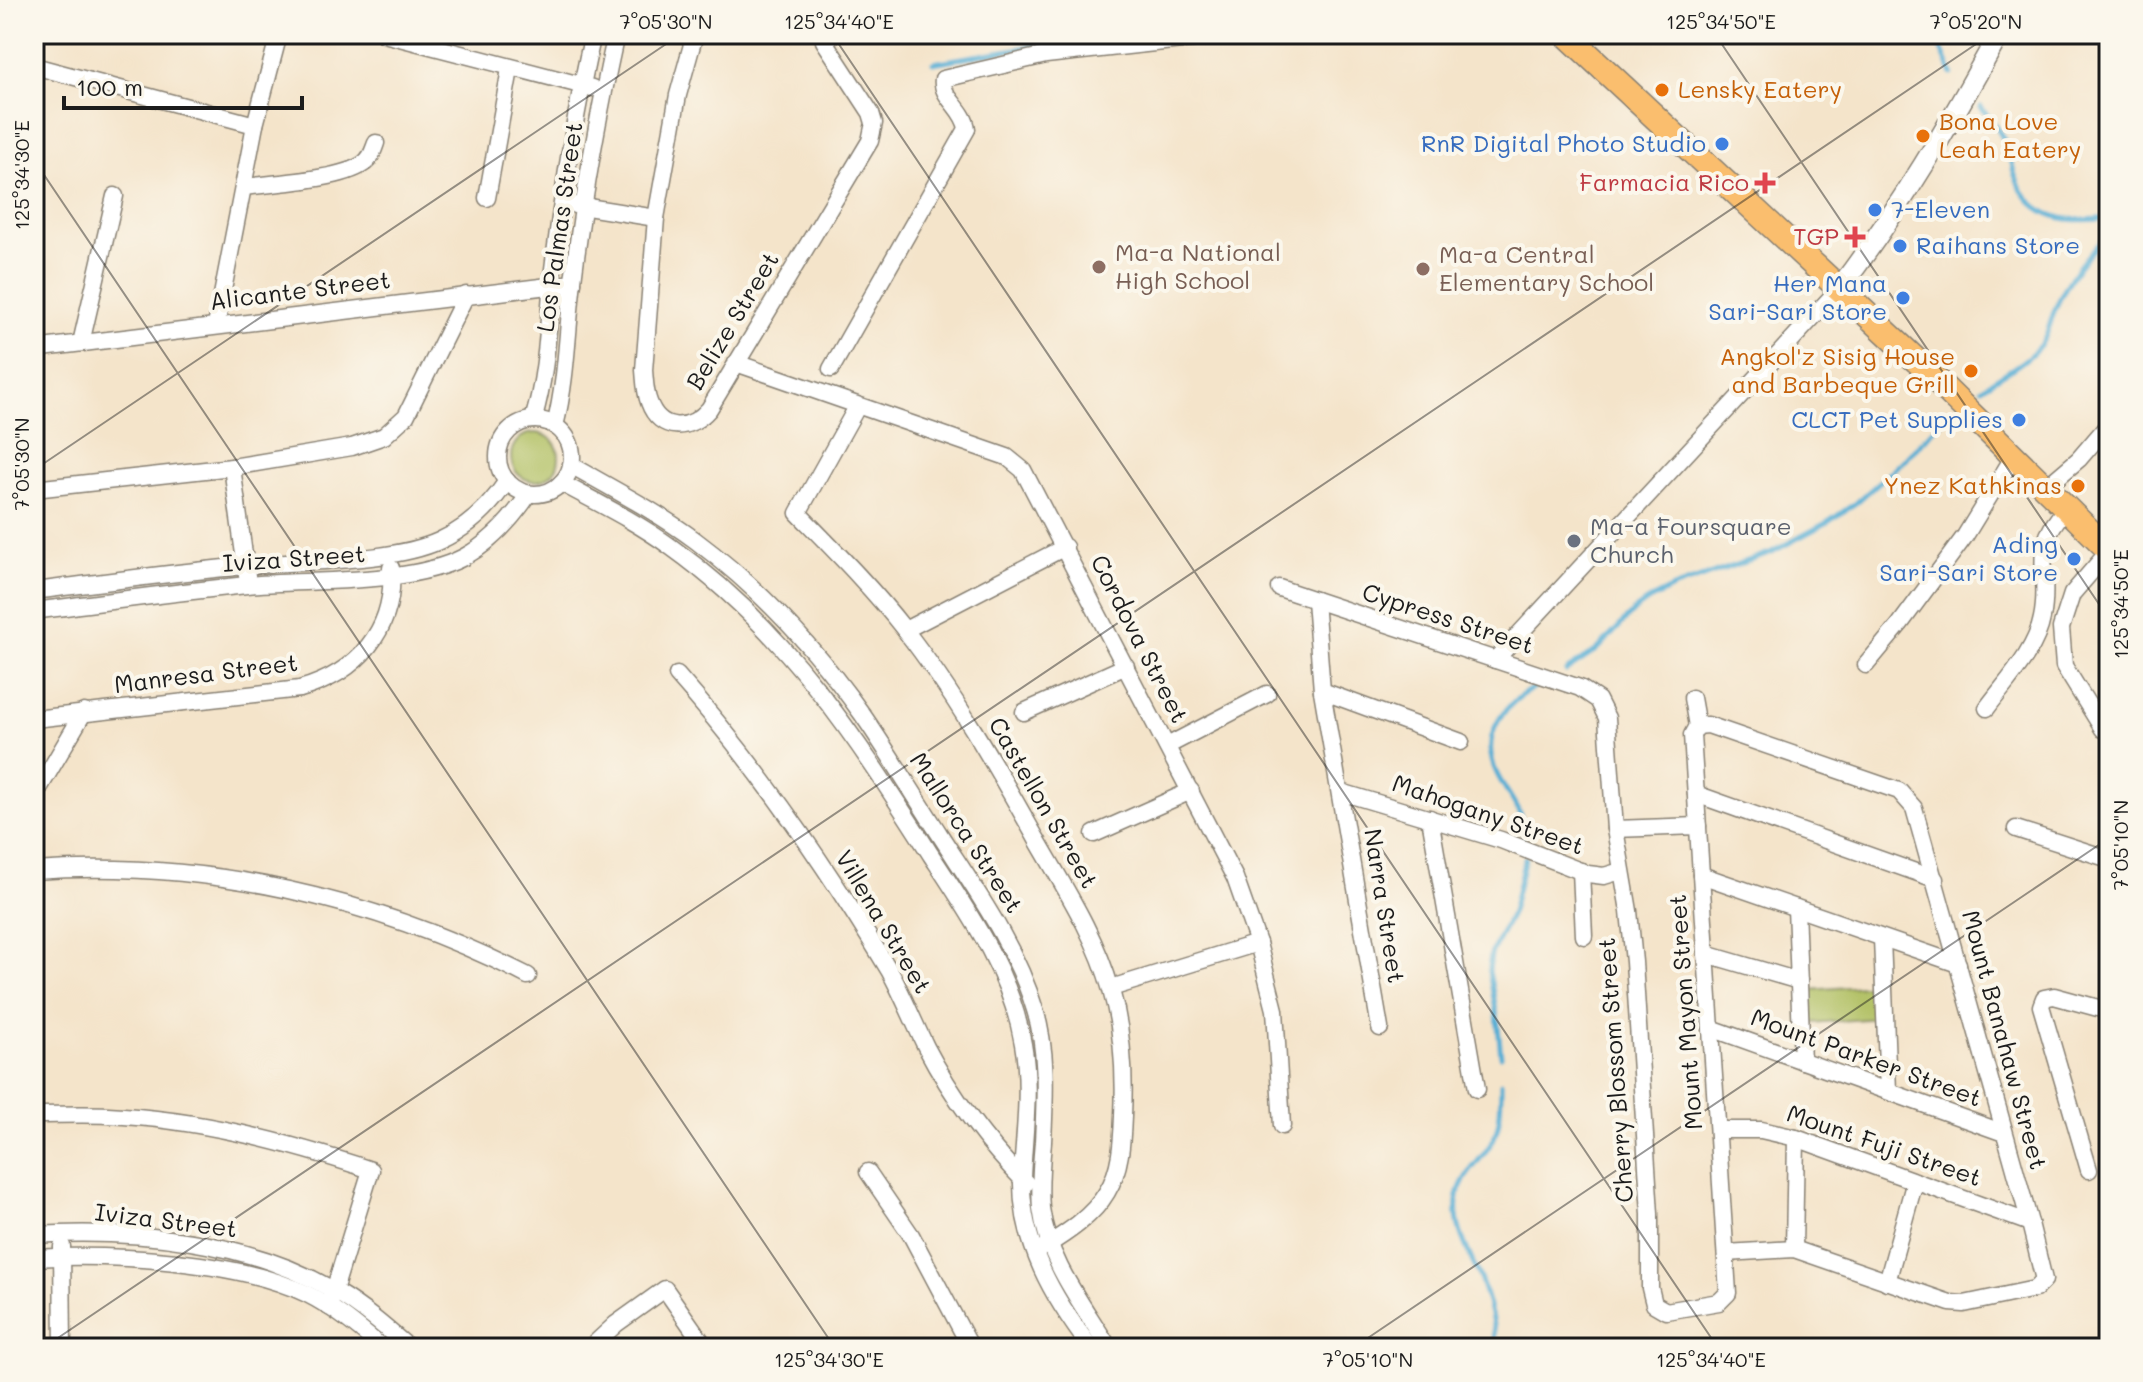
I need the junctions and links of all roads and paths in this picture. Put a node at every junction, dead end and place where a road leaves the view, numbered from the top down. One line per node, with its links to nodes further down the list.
1 (279, 34): 15 (street)
2 (384, 34): 10 (street)
3 (593, 34): 13 (street, Los Palmas Street)
4 (616, 34): 14 (street, Los Palmas Street)
5 (695, 34): 22 (street, Belize Street)
6 (834, 34): 30 (street, Belize Street)
7 (1236, 34): 31 (street)
8 (1566, 34): 25 (main road)
9 (1999, 34): 25 (street)
10 (438, 41): 12 (street)
11 (34, 66): 15 (street)
12 (510, 69): 13 (street); 19 (street)
13 (581, 85): 14 (street); 20 (street, Los Palmas Street)
14 (603, 91): 21 (street, Los Palmas Street)
15 (255, 125): 17 (street)
16 (376, 143): 17 (street)
17 (244, 187): 27 (street)
18 (115, 196): 28 (street)
19 (487, 198)
20 (561, 203): 21 (street); 24 (street, Los Palmas Street)
21 (583, 206): 22 (street); 23 (street, Los Palmas Street)
22 (656, 218): 30 (street, Belize Street)
23 (573, 283): 24 (street, Alicante Street); 35 (street, Los Palmas Street)
24 (552, 285): 26 (street, Alicante Street); 33 (street, Los Palmas Street)
25 (1839, 289): 36 (main road); 56 (street)
26 (466, 295): 27 (street, Alicante Street); 38 (street)
27 (216, 326): 28 (street, Alicante Street)
28 (81, 343): 29 (street, Alicante Street)
29 (34, 349)
30 (736, 363): 32 (street, Cordova Street)
31 (831, 369)
32 (857, 407): 45 (street, Cordova Street); 55 (street, Castellon Street)
33 (533, 420): 35 (street); 39 (street)
34 (2109, 424): 41 (street)
35 (555, 426): 37 (street)
36 (2014, 456): 41 (main road); 57 (street)
37 (571, 465): 40 (street); 111 (street, Mallorca Street)
38 (232, 467): 42 (street); 48 (street)
39 (507, 481): 43 (street); 47 (street, Iviza Street)
40 (561, 483): 43 (street); 109 (street, Mallorca Street)
41 (2045, 488): 44 (main road)
42 (34, 489)
43 (529, 494): 49 (street, Iviza Street)
44 (2067, 508): 46 (main road); 64 (street)
45 (1065, 547): 55 (street); 58 (street, Cordova Street)
46 (2109, 550): 69 (street)
47 (390, 554): 48 (street, Iviza Street); 49 (street, Manresa Street)
48 (245, 566): 50 (street); 52 (street, Iviza Street)
49 (391, 575): 50 (street, Iviza Street); 65 (street, Manresa Street)
50 (248, 585): 54 (street, Iviza Street)
51 (1279, 588): 53 (street, Cypress Street)
52 (34, 591)
53 (1315, 600): 56 (street, Cypress Street); 60 (street, Narra Street)
54 (34, 611)
55 (905, 630): 95 (street, Castellon Street)
56 (1495, 660): 63 (street, Cypress Street)
57 (1866, 665)
58 (1126, 666): 66 (street); 71 (street, Cordova Street)
59 (677, 675): 109 (street, Villena Street)
60 (1322, 691): 70 (street); 73 (street, Narra Street)
61 (1267, 694): 71 (street)
62 (1692, 698): 68 (street, Mount Mayon Street)
63 (1598, 700): 78 (street, Cherry Blossom Street)
64 (1987, 708)
65 (84, 712): 67 (street, Manresa Street); 75 (street)
66 (1024, 712)
67 (34, 719)
68 (1697, 726): 74 (street, Mount Mayon Street); 86 (street, Mount Banahaw Street)
69 (2103, 729)
70 (1461, 742)
71 (1167, 746): 72 (street, Cordova Street)
72 (1191, 791): 80 (street); 90 (street, Cordova Street)
73 (1341, 792): 76 (street, Mahogany Street); 97 (street, Narra Street)
74 (1696, 794): 77 (street, Mount Mayon Street); 86 (street)
75 (34, 797)
76 (1430, 818): 83 (street, Mahogany Street); 100 (street)
77 (1698, 826): 78 (street); 85 (street, Mount Mayon Street)
78 (1615, 829): 84 (street, Cherry Blossom Street)
79 (2016, 829): 81 (street)
80 (1094, 834)
81 (2109, 859)
82 (34, 871): 93 (street)
83 (1581, 871): 84 (street, Mahogany Street); 88 (street)
84 (1621, 871): 122 (street, Cherry Blossom Street)
85 (1701, 875): 87 (street); 91 (street, Mount Mayon Street)
86 (1935, 879): 92 (street, Mount Banahaw Street)
87 (1796, 908): 89 (street); 94 (street)
88 (1584, 936)
89 (1882, 938): 92 (street); 101 (street)
90 (1258, 943): 95 (street); 103 (street, Cordova Street)
91 (1706, 954): 94 (street); 98 (street, Mount Mayon Street)
92 (1958, 964): 105 (street, Mount Banahaw Street)
93 (528, 976)
94 (1799, 981): 99 (street)
95 (1111, 988): 115 (street, Castellon Street)
96 (2109, 1011): 107 (street)
97 (1380, 1028)
98 (1711, 1028): 99 (street, Mount Parker Street); 104 (street, Mount Mayon Street)
99 (1802, 1061): 101 (street, Mount Parker Street)
100 (1477, 1089)
101 (1888, 1091): 105 (street, Mount Parker Street)
102 (34, 1115): 123 (street)
103 (1282, 1126)
104 (1718, 1130): 106 (street, Mount Fuji Street); 118 (street, Mount Mayon Street)
105 (2004, 1133): 112 (street, Mount Banahaw Street)
106 (1796, 1138): 110 (street, Mount Fuji Street); 116 (street)
107 (2089, 1170)
108 (868, 1172): 130 (street)
109 (1022, 1180): 111 (street, Villena Street); 117 (street, Mallorca Street)
110 (1915, 1181): 112 (street, Mount Fuji Street); 121 (street)
111 (1040, 1197): 115 (street, Mallorca Street)
112 (2030, 1223): 121 (street, Mount Banahaw Street)
113 (62, 1234): 114 (street, Iviza Street); 119 (street); 123 (street, Iviza Street)
114 (34, 1235)
115 (1050, 1243): 117 (street, Castellon Street); 124 (street, Mallorca Street)
116 (1794, 1249): 118 (street); 121 (street)
117 (1034, 1253): 124 (street, Mallorca Street)
118 (1726, 1253): 122 (street, Mount Mayon Street)
119 (62, 1256): 120 (street, Iviza Street); 123 (street, Iviza Street); 125 (street)
120 (34, 1258)
121 (1887, 1282)
122 (1726, 1297)
123 (332, 1298): 126 (street, Iviza Street); 127 (street, Iviza Street)
124 (1102, 1347)
125 (63, 1348)
126 (382, 1348)
127 (409, 1348)
128 (590, 1348): 129 (street)
129 (706, 1348)
130 (971, 1348)

